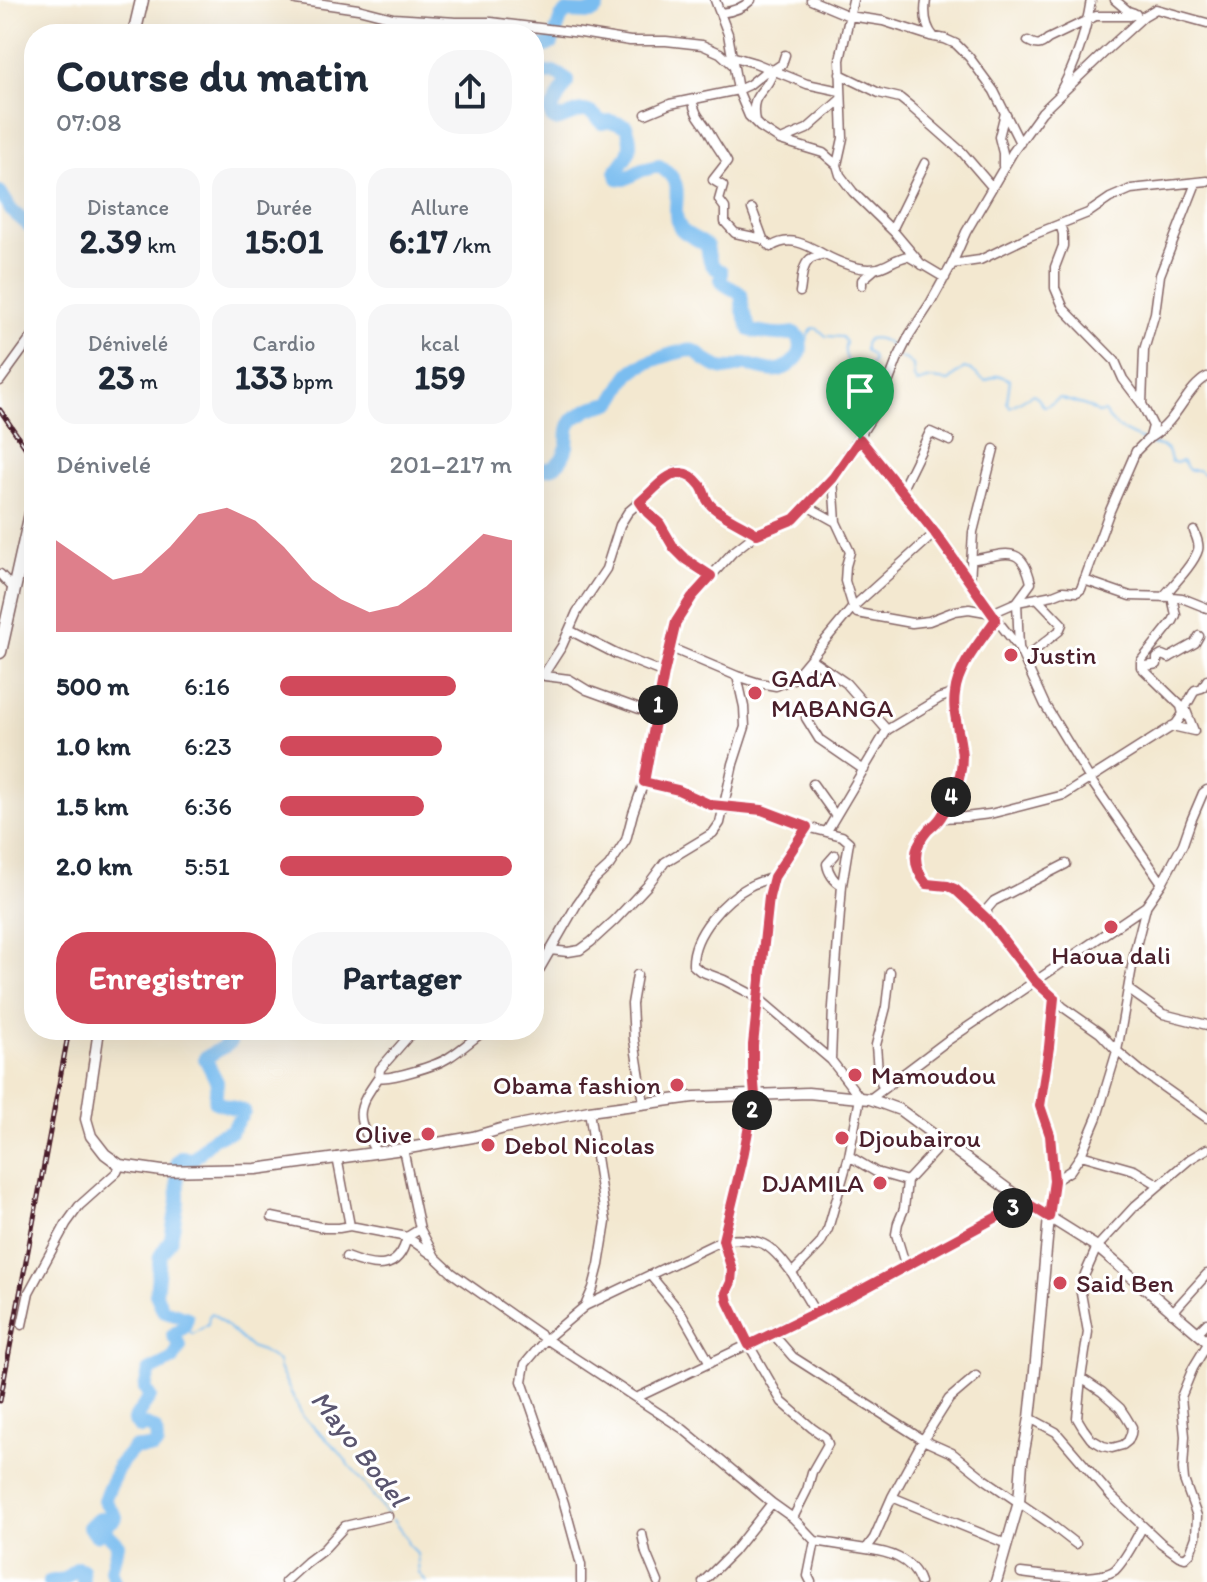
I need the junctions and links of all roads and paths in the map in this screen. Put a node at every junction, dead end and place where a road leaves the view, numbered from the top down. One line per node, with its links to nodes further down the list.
1 (296, 0): 11 (street)
2 (715, 0): 12 (street)
3 (751, 0): 12 (street)
4 (811, 0): 14 (street)
5 (853, 0): 14 (street)
6 (926, 0): 20 (street)
7 (1091, 0): 15 (street)
8 (1115, 0): 13 (street)
9 (143, 2): 17 (main road)
10 (1158, 4): 13 (street); 16 (street)
11 (358, 5): 18 (street)
12 (720, 13): 23 (street)
13 (1140, 15): 15 (street); 29 (street)
14 (849, 16): 20 (street); 25 (street)
15 (1088, 20): 21 (street); 29 (street)
16 (1207, 23)
17 (137, 24)
18 (508, 24)
19 (544, 28): 23 (street)
20 (935, 37): 30 (street)
21 (1028, 41)
22 (785, 55): 24 (street)
23 (732, 60): 24 (street); 26 (street)
24 (773, 70): 26 (street); 27 (street); 32 (street)
25 (840, 74): 27 (street); 40 (street)
26 (738, 90): 28 (street); 32 (street)
27 (841, 95): 33 (street); 36 (street)
28 (696, 99): 31 (street); 44 (street)
29 (1054, 101): 34 (street)
30 (1006, 112): 34 (street); 37 (street)
31 (646, 114)
32 (755, 122): 33 (street)
33 (780, 140): 36 (street)
34 (1020, 143): 37 (street)
35 (925, 163): 43 (street)
36 (837, 165): 43 (street)
37 (1002, 170): 40 (street)
38 (1207, 181): 39 (street)
39 (1196, 183): 42 (street); 55 (street)
40 (992, 187): 46 (street)
41 (752, 209): 44 (street)
42 (1060, 224): 46 (street); 55 (street)
43 (892, 230): 47 (street)
44 (763, 239): 45 (street)
45 (823, 254): 48 (street); 51 (street)
46 (952, 264): 49 (street)
47 (922, 265): 48 (street); 49 (street)
48 (875, 269): 50 (street)
49 (945, 278): 56 (street)
50 (862, 285)
51 (800, 292)
52 (24, 348): 54 (street)
53 (1207, 377): 57 (street)
54 (0, 381)
55 (1142, 404): 57 (street)
56 (860, 439): 60 (street); 61 (street)
57 (1147, 440): 72 (street)
58 (950, 441): 61 (street)
59 (994, 449): 69 (street)
60 (833, 478): 63 (street); 64 (street)
61 (901, 491): 66 (street)
62 (640, 502): 67 (street); 71 (street); 81 (street)
63 (807, 506): 64 (street); 67 (street)
64 (836, 522): 78 (street)
65 (1194, 531): 75 (street)
66 (935, 533): 73 (street); 78 (street)
67 (757, 534): 71 (street)
68 (24, 542): 74 (main road)
69 (971, 560): 73 (street); 77 (street)
70 (0, 574): 74 (street)
71 (711, 576): 83 (street)
72 (1084, 580): 75 (street); 76 (street)
73 (970, 583): 80 (street)
74 (13, 588): 85 (main road)
75 (1170, 597): 79 (street); 88 (street)
76 (1037, 598): 77 (street); 86 (street)
77 (1017, 602): 80 (street); 84 (street)
78 (853, 607): 80 (street); 87 (street)
79 (1207, 608)
80 (994, 616): 84 (street); 92 (street)
81 (569, 630): 89 (street); 93 (street)
82 (1199, 636): 88 (street)
83 (671, 648): 89 (street); 90 (street)
84 (1019, 648): 86 (street)
85 (0, 652)
86 (1025, 658): 98 (street)
87 (811, 659): 90 (street); 96 (street)
88 (1141, 667): 95 (street)
89 (664, 673): 93 (street)
90 (737, 676): 102 (street)
91 (1207, 680): 95 (street)
92 (955, 693): 96 (street); 104 (street)
93 (656, 715): 99 (street)
94 (806, 718): 97 (street)
95 (1172, 726): 98 (street)
96 (887, 730): 97 (street)
97 (864, 770): 103 (street)
98 (1090, 779): 104 (street); 110 (street)
99 (644, 782): 102 (street); 114 (street)
100 (813, 784): 103 (street)
101 (1206, 792): 110 (street)
102 (723, 807): 105 (street); 114 (street)
103 (835, 815): 106 (street)
104 (941, 818): 113 (street)
105 (807, 827): 106 (street); 109 (street)
106 (827, 831): 111 (street)
107 (835, 855): 111 (street)
108 (1066, 864): 113 (street)
109 (774, 877): 120 (street); 120 (street)
110 (1162, 883): 112 (street)
111 (842, 885): 127 (street)
112 (1146, 906): 118 (street); 119 (street)
113 (987, 919): 118 (street)
114 (550, 950): 115 (street)
115 (544, 961)
116 (890, 972): 129 (street)
117 (637, 975): 132 (street)
118 (1035, 981): 121 (street); 129 (street)
119 (1129, 990): 122 (street); 126 (street)
120 (757, 997): 127 (street); 130 (street)
121 (1054, 998): 126 (street); 144 (street)
122 (1207, 1025)
123 (98, 1040): 142 (street)
124 (405, 1040): 128 (street)
125 (472, 1040): 128 (street)
126 (1117, 1051): 134 (street); 139 (street)
127 (831, 1060): 131 (street)
128 (379, 1077): 138 (street)
129 (883, 1088): 131 (street)
130 (755, 1095): 131 (street); 132 (street); 152 (street)
131 (865, 1098): 135 (street); 140 (street)
132 (644, 1103): 133 (street)
133 (589, 1111): 136 (street); 160 (street)
134 (1207, 1118)
135 (944, 1141): 143 (street); 146 (street)
136 (403, 1149): 138 (street); 150 (street)
137 (1207, 1149): 145 (street)
138 (376, 1152): 141 (street)
139 (1081, 1155): 144 (street); 145 (street)
140 (849, 1156): 143 (street); 157 (street)
141 (337, 1157): 142 (street); 149 (street)
142 (120, 1165): 164 (street)
143 (907, 1181): 156 (street)
144 (1054, 1181): 148 (street)
145 (1159, 1185): 153 (street)
146 (1025, 1202): 148 (street); 156 (street)
147 (272, 1217): 149 (street)
148 (1049, 1217): 153 (street); 174 (street)
149 (350, 1226): 151 (street)
150 (420, 1229): 151 (street); 155 (street)
151 (407, 1237): 154 (street); 155 (street)
152 (723, 1240): 157 (street); 159 (street); 169 (street)
153 (1097, 1247): 162 (street); 172 (street)
154 (346, 1257)
155 (435, 1257): 167 (street)
156 (906, 1267): 161 (street)
157 (792, 1273): 161 (street)
158 (1207, 1274): 162 (street)
159 (650, 1275): 160 (street); 170 (street)
160 (585, 1306): 167 (street)
161 (815, 1312): 166 (street)
162 (1172, 1313): 165 (street)
163 (1207, 1323): 165 (street)
164 (22, 1325)
165 (1197, 1333): 168 (street)
166 (773, 1334): 169 (street); 175 (street)
167 (546, 1339): 173 (street); 190 (street)
168 (1207, 1343): 181 (street)
169 (749, 1345): 170 (street); 180 (street)
170 (710, 1363): 173 (street)
171 (976, 1376): 175 (street)
172 (1081, 1378): 172 (street)
173 (636, 1398): 178 (street)
174 (1030, 1418): 177 (street); 181 (street)
175 (923, 1440): 176 (street); 177 (street)
176 (892, 1497): 184 (street); 186 (street)
177 (1019, 1502): 184 (street); 185 (street)
178 (772, 1503): 180 (street); 192 (street)
179 (388, 1516): 189 (street)
180 (793, 1518): 183 (street)
181 (1143, 1526): 187 (street)
182 (642, 1534): 191 (street)
183 (815, 1541): 186 (street); 188 (street)
184 (1007, 1544): 194 (street)
185 (1076, 1544)
186 (866, 1549): 193 (street)
187 (1021, 1573)
188 (807, 1580)
189 (285, 1582)
190 (581, 1582)
191 (658, 1582)
192 (703, 1582)
193 (920, 1582)
194 (996, 1582)

